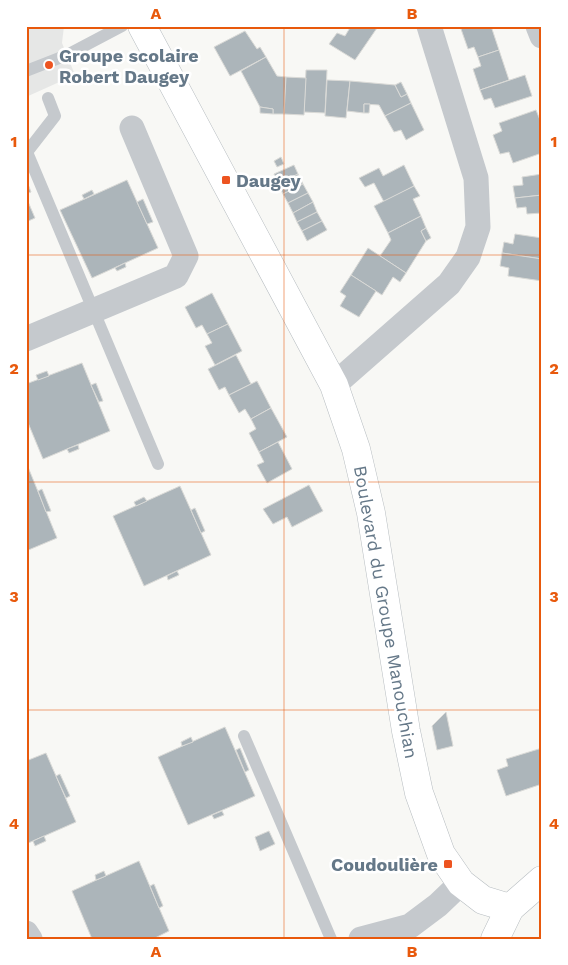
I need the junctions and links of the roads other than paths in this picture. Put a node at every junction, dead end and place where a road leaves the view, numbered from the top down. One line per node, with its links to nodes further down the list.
1 (122, 26): 5 (lane)
2 (142, 26): 12 (street, Boulevard du Groupe Manouchian)
3 (430, 26): 12 (street)
4 (538, 26): 6 (street)
5 (99, 31): 7 (lane)
6 (542, 36)
7 (26, 71)
8 (48, 98): 10 (lane)
9 (132, 128): 10 (street)
10 (94, 310): 11 (street); 13 (lane)
11 (26, 339)
12 (334, 385): 16 (street, Boulevard du Groupe Manouchian)
13 (158, 464)
14 (244, 736): 20 (lane)
15 (542, 880): 17 (street)
16 (461, 883): 17 (street, Boulevard du Groupe Manouchian); 21 (street)
17 (510, 908): 22 (street)
18 (26, 933): 19 (street)
19 (30, 939)
20 (331, 939)
21 (361, 939)
22 (495, 939)

